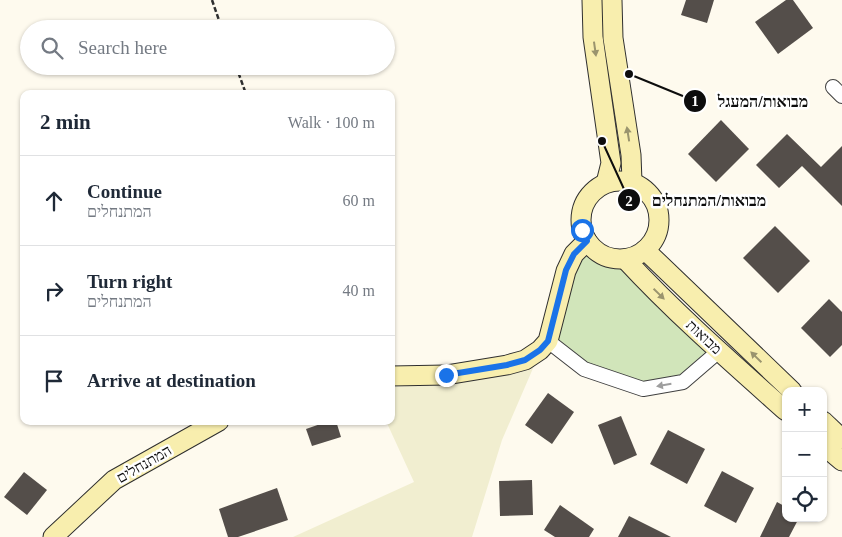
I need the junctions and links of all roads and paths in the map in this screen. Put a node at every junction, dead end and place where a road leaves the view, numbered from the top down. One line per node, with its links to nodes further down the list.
1 (212, 0): 4 (path)
2 (592, 0): 8 (street, one-way to 8)
3 (612, 0): 7 (street, one-way to 3)
4 (219, 20)
5 (239, 75): 6 (path)
6 (245, 90)
7 (632, 182): 8 (street); 10 (street)
8 (606, 183): 9 (street)
9 (587, 241): 11 (street); 12 (street)
10 (645, 250): 11 (street); 15 (street, מבואות, one-way to 10)
11 (625, 259): 13 (street, מבואות, one-way to 13)
12 (548, 341): 13 (street, one-way to 12); 14 (street)
13 (718, 351): 16 (street, מבואות)
14 (395, 376)
15 (788, 387)
16 (782, 407)
17 (212, 425): 22 (street, המתנחלים)
18 (827, 425): 19 (street)
19 (842, 439)
20 (827, 448): 21 (street)
21 (842, 461)
22 (53, 537)

